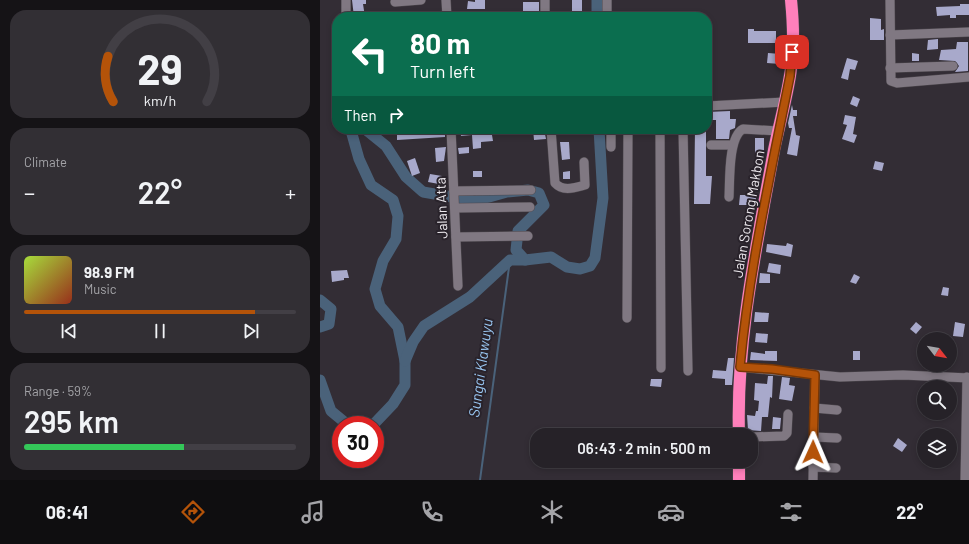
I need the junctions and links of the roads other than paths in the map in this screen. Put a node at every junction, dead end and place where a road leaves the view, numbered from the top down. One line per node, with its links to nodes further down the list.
1 (346, 0): 9 (street)
2 (421, 0): 8 (street)
3 (446, 0): 10 (street)
4 (545, 0): 11 (street)
5 (607, 0): 12 (street)
6 (791, 0): 18 (highway, Jalan Sorong Makbon)
7 (890, 0): 14 (street)
8 (395, 2)
9 (346, 12)
10 (447, 12)
11 (545, 12)
12 (608, 12)
13 (969, 32): 14 (street)
14 (890, 35): 16 (street)
15 (953, 66): 16 (street)
16 (890, 68): 17 (street)
17 (969, 77)
18 (784, 102): 19 (street); 20 (highway, Jalan Sorong Makbon)
19 (712, 106)
20 (778, 132): 28 (street); 40 (highway, Jalan Sorong Makbon)
21 (451, 134): 32 (street, Jalan Atta)
22 (551, 134): 30 (street)
23 (611, 134): 29 (street)
24 (628, 134): 39 (street)
25 (660, 134): 41 (street)
26 (683, 134): 42 (street)
27 (711, 145): 28 (street)
28 (733, 145): 33 (street)
29 (611, 147)
30 (584, 162)
31 (531, 190): 32 (street)
32 (454, 191): 35 (street, Jalan Atta)
33 (729, 198)
34 (530, 207): 35 (street)
35 (455, 208): 37 (street, Jalan Atta)
36 (528, 236): 37 (street)
37 (456, 237): 38 (street, Jalan Atta)
38 (458, 286)
39 (627, 318)
40 (740, 367): 43 (street); 48 (highway, Jalan Sorong Makbon)
41 (661, 368)
42 (688, 371)
43 (815, 375): 44 (street); 45 (street)
44 (968, 377): 57 (street)
45 (814, 408): 46 (street); 50 (street)
46 (837, 410)
47 (788, 414): 49 (street)
48 (739, 428)
49 (758, 437)
50 (814, 437): 51 (street); 52 (street)
51 (837, 438)
52 (813, 467): 54 (street); 56 (street)
53 (739, 468): 55 (highway)
54 (836, 468)
55 (740, 480)
56 (813, 480)
57 (966, 480)

